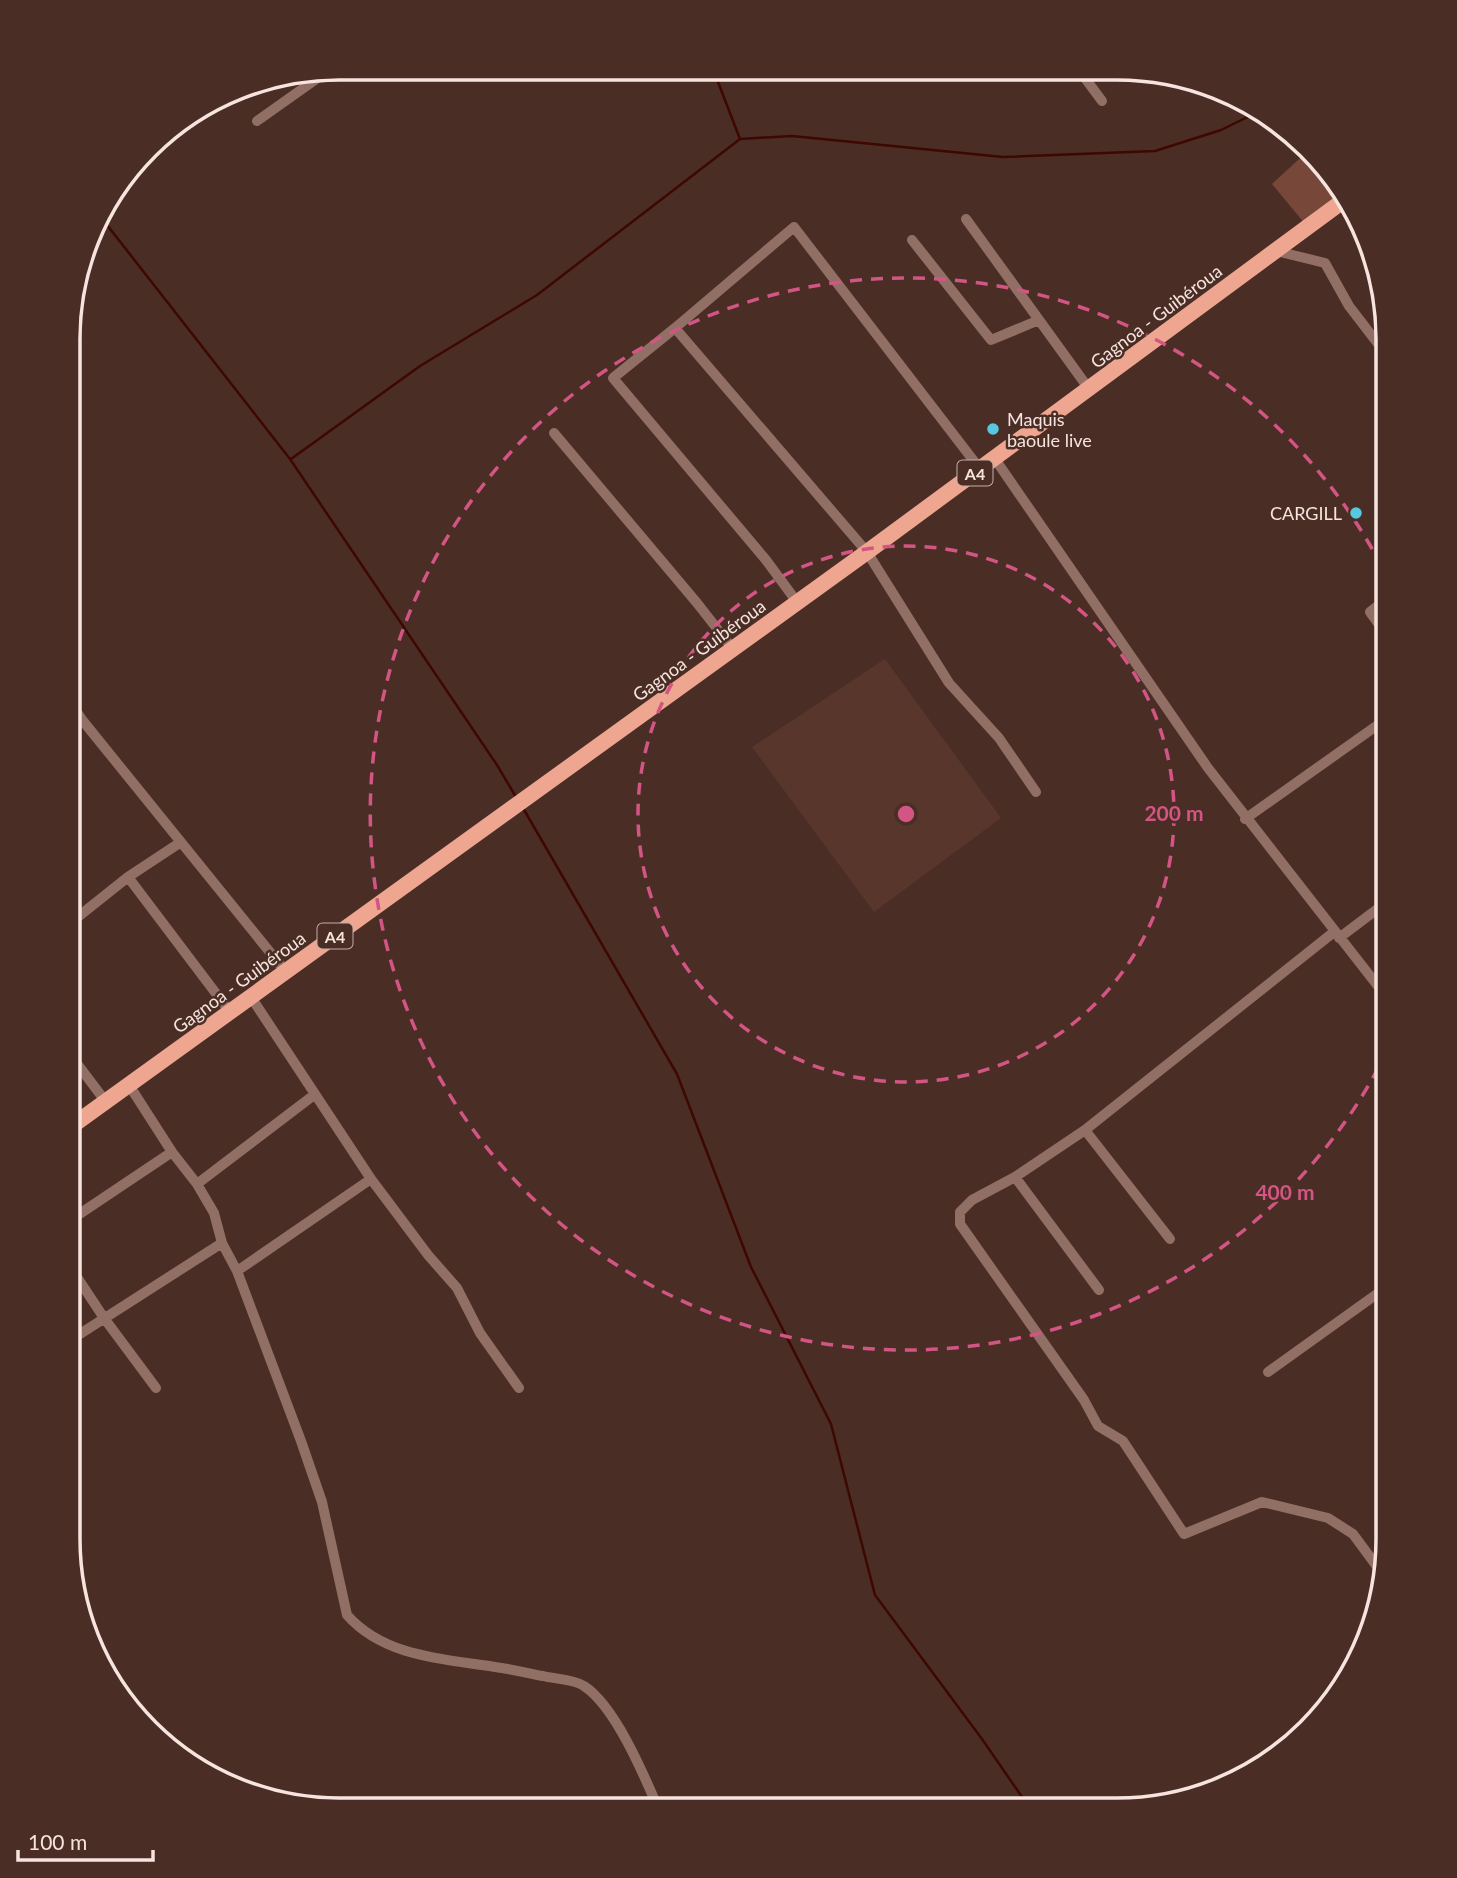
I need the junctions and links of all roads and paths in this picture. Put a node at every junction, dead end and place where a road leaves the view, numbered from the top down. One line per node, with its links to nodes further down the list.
1 (1086, 80): 3 (street)
2 (312, 82): 4 (street)
3 (1102, 101)
4 (257, 121)
5 (1338, 204): 8 (main road, Gagnoa - Guibéroua / A4)
6 (966, 219): 9 (street)
7 (912, 240): 9 (street)
8 (1276, 251): 11 (street); 12 (main road, Gagnoa - Guibéroua / A4)
9 (1039, 320): 12 (street)
10 (676, 328): 15 (street); 16 (street); 17 (street)
11 (1376, 341)
12 (1089, 389): 14 (main road, Gagnoa - Guibéroua / A4)
13 (554, 433): 20 (street)
14 (995, 458): 15 (main road, Gagnoa - Guibéroua / A4); 26 (street)
15 (980, 469): 16 (main road, Gagnoa - Guibéroua / A4)
16 (867, 552): 17 (main road, Gagnoa - Guibéroua / A4); 25 (street)
17 (797, 602): 20 (main road, Gagnoa - Guibéroua / A4)
18 (1376, 607): 19 (street)
19 (1376, 620)
20 (733, 649): 32 (main road, Gagnoa - Guibéroua / A4)
21 (80, 717): 22 (street)
22 (83, 722): 23 (street); 27 (street)
23 (80, 723)
24 (1376, 726): 26 (street)
25 (1036, 792)
26 (1245, 819): 31 (street)
27 (181, 842): 28 (street); 32 (street)
28 (128, 877): 30 (street); 35 (street)
29 (1376, 909): 31 (street)
30 (80, 915)
31 (1336, 935): 33 (street); 41 (street)
32 (286, 972): 34 (main road, Gagnoa - Guibéroua / A4)
33 (1376, 984)
34 (251, 997): 35 (main road, Gagnoa - Guibéroua / A4); 38 (street)
35 (230, 1012): 37 (main road, Gagnoa - Guibéroua / A4)
36 (80, 1068): 39 (street)
37 (129, 1085): 39 (main road, Gagnoa - Guibéroua / A4); 42 (street)
38 (314, 1095): 44 (street); 45 (street)
39 (106, 1102): 40 (main road, Gagnoa - Guibéroua / A4)
40 (80, 1120)
41 (1085, 1130): 43 (street); 47 (street)
42 (172, 1152): 45 (street); 46 (street)
43 (1014, 1177): 51 (street); 58 (street)
44 (371, 1179): 49 (street); 57 (street)
45 (197, 1184): 48 (street)
46 (80, 1214)
47 (1170, 1239)
48 (222, 1243): 49 (street); 53 (street)
49 (237, 1271): 59 (street)
50 (80, 1282): 53 (street)
51 (1099, 1290)
52 (1376, 1295): 55 (street)
53 (104, 1318): 54 (street); 56 (street)
54 (80, 1334)
55 (1268, 1372)
56 (156, 1388)
57 (519, 1388)
58 (1375, 1564)
59 (654, 1798)

